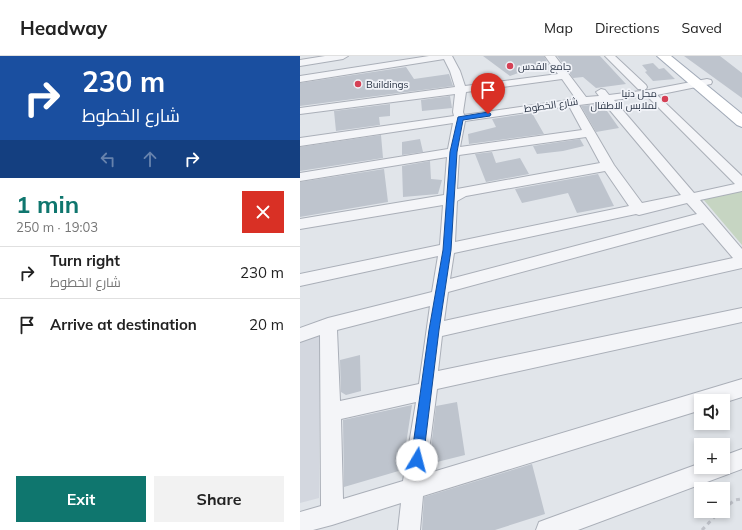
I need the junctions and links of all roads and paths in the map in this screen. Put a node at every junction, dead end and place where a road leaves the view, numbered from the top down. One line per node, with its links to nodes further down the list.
1 (343, 56): 7 (street)
2 (447, 56): 9 (street); 11 (street)
3 (550, 56): 8 (street)
4 (610, 56): 12 (street)
5 (663, 56): 10 (main road)
6 (676, 56): 10 (main road)
7 (300, 63)
8 (565, 76): 11 (street); 14 (street)
9 (300, 79)
10 (701, 81): 12 (street, شارع الخطوط); 16 (main road); 18 (main road)
11 (460, 90): 15 (street); 17 (street)
12 (645, 90): 13 (street, شارع الخطوط); 25 (street)
13 (603, 95): 14 (street, شارع الخطوط); 27 (street)
14 (578, 99): 17 (street, شارع الخطوط); 19 (street)
15 (300, 111)
16 (742, 111)
17 (459, 115): 20 (street, شارع الخطوط); 21 (street, شارع الخطوط); 22 (street)
18 (742, 122)
19 (588, 133): 22 (street); 23 (street)
20 (300, 134)
21 (300, 142)
22 (453, 152): 24 (street); 28 (street)
23 (608, 166): 28 (street); 29 (street)
24 (300, 177)
25 (742, 183)
26 (742, 187): 27 (street)
27 (690, 197): 29 (street); 30 (street)
28 (450, 199): 31 (street); 32 (street)
29 (639, 210): 32 (street)
30 (706, 217): 33 (street); 35 (street)
31 (300, 224)
32 (447, 250): 34 (street); 35 (street)
33 (742, 261): 38 (street)
34 (300, 280)
35 (440, 292): 37 (street); 38 (street)
36 (742, 315): 40 (street)
37 (328, 326): 39 (street); 42 (street)
38 (434, 330): 40 (street)
39 (300, 334)
40 (428, 386): 42 (street); 46 (street)
41 (742, 388): 46 (street)
42 (331, 412): 49 (street)
43 (742, 459): 44 (street)
44 (730, 464)
45 (703, 474): 53 (street)
46 (413, 488): 49 (street); 52 (street)
47 (742, 499): 48 (path)
48 (730, 504)
49 (332, 514): 51 (street)
50 (713, 518): 54 (path)
51 (300, 523)
52 (409, 530)
53 (547, 530)
54 (702, 530)

